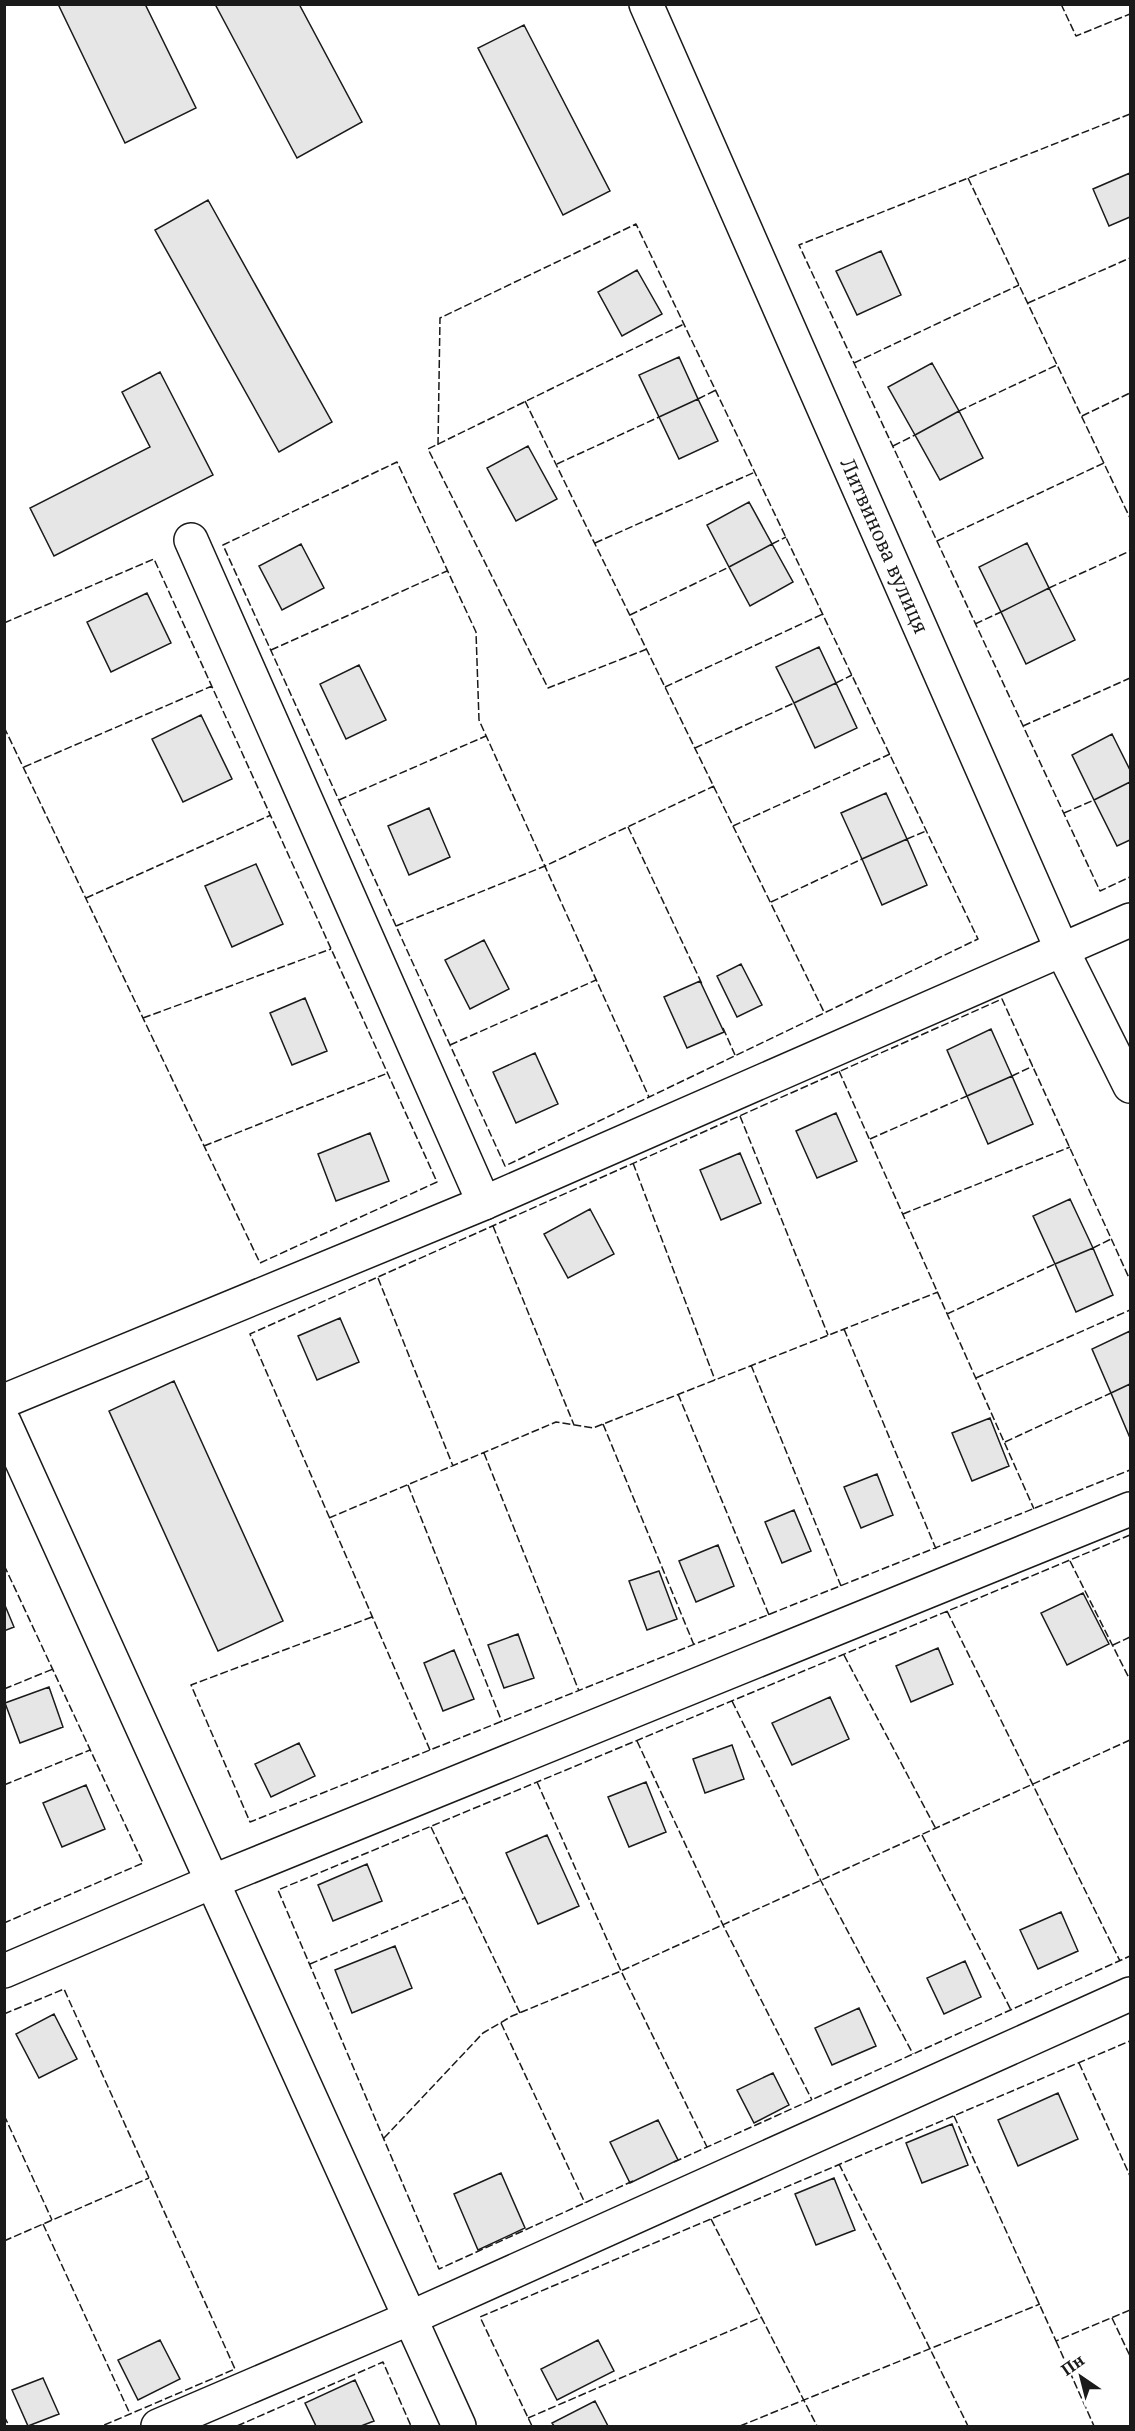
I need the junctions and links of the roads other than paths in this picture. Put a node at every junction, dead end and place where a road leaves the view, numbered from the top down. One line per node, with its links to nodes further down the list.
1 (646, 4): 4 (street, Литвинова вулиця)
2 (191, 540): 6 (street)
3 (1131, 920): 4 (street)
4 (1062, 950): 5 (street, Литвинова вулиця); 6 (street)
5 (1131, 1086)
6 (484, 1203): 7 (street)
7 (4, 1401)
8 (4, 1422): 10 (street)
9 (1131, 1509): 10 (street)
10 (214, 1881): 11 (street); 13 (street)
11 (4, 1971)
12 (1131, 1994): 13 (street)
13 (410, 2318): 14 (street); 15 (street)
14 (158, 2427)
15 (459, 2427)

